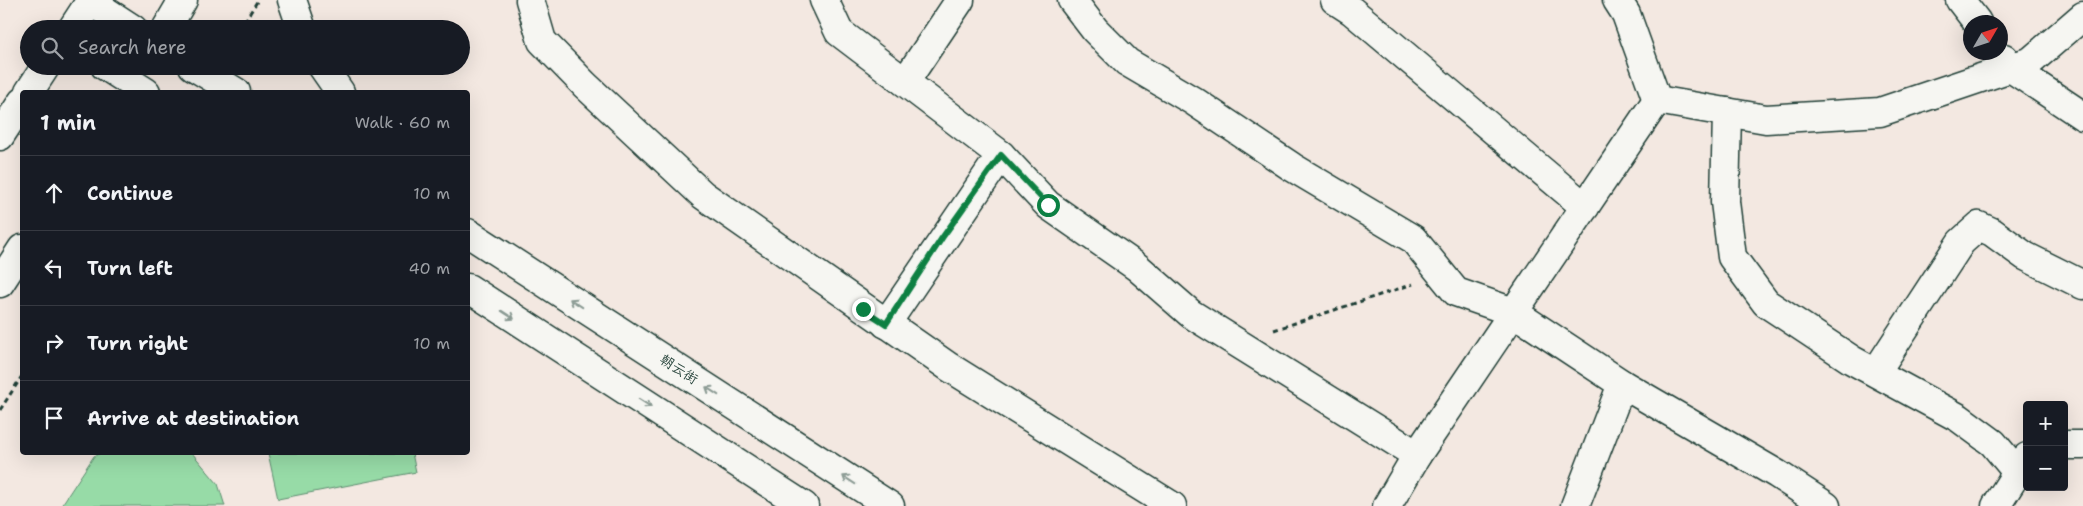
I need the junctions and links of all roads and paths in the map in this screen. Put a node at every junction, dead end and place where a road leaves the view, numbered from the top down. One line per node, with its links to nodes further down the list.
1 (183, 0): 16 (street)
2 (258, 0): 17 (path)
3 (292, 0): 18 (street)
4 (530, 0): 44 (street)
5 (824, 0): 24 (street)
6 (960, 0): 24 (street)
7 (1072, 0): 39 (street)
8 (1617, 0): 29 (street)
9 (1960, 0): 12 (street)
10 (91, 1): 14 (street); 15 (street)
11 (1349, 4): 35 (street)
12 (1972, 15)
13 (2083, 16): 19 (street)
14 (78, 20)
15 (120, 20)
16 (171, 20)
17 (246, 20)
18 (299, 20)
19 (2005, 60): 31 (street); 32 (street)
20 (40, 75): 26 (street)
21 (121, 75): 25 (street)
22 (208, 75): 27 (street)
23 (328, 75): 28 (street)
24 (905, 82): 34 (street)
25 (137, 84)
26 (30, 90)
27 (233, 90)
28 (339, 90)
29 (1657, 100): 31 (street); 35 (street)
30 (20, 105): 33 (street)
31 (1727, 112): 46 (street)
32 (2083, 116)
33 (0, 136)
34 (1001, 155): 44 (street); 45 (street)
35 (1585, 207): 43 (street)
36 (470, 234): 55 (street, 朝云街, one-way to 36)
37 (20, 252): 40 (street)
38 (20, 264): 40 (street)
39 (1442, 274): 43 (street); 45 (path)
40 (0, 284)
41 (2083, 285): 46 (street)
42 (470, 289): 54 (street, one-way to 54)
43 (1513, 312): 48 (street); 52 (street)
44 (886, 324): 56 (street)
45 (1237, 342): 52 (street)
46 (1876, 372): 53 (street)
47 (20, 379): 49 (path)
48 (1622, 384): 58 (street); 59 (street)
49 (0, 410)
50 (2068, 445): 51 (street)
51 (2083, 445)
52 (1417, 455): 57 (street)
53 (2022, 464): 60 (street)
54 (804, 506)
55 (890, 506)
56 (1172, 506)
57 (1387, 506)
58 (1575, 506)
59 (1826, 506)
60 (1996, 506)

